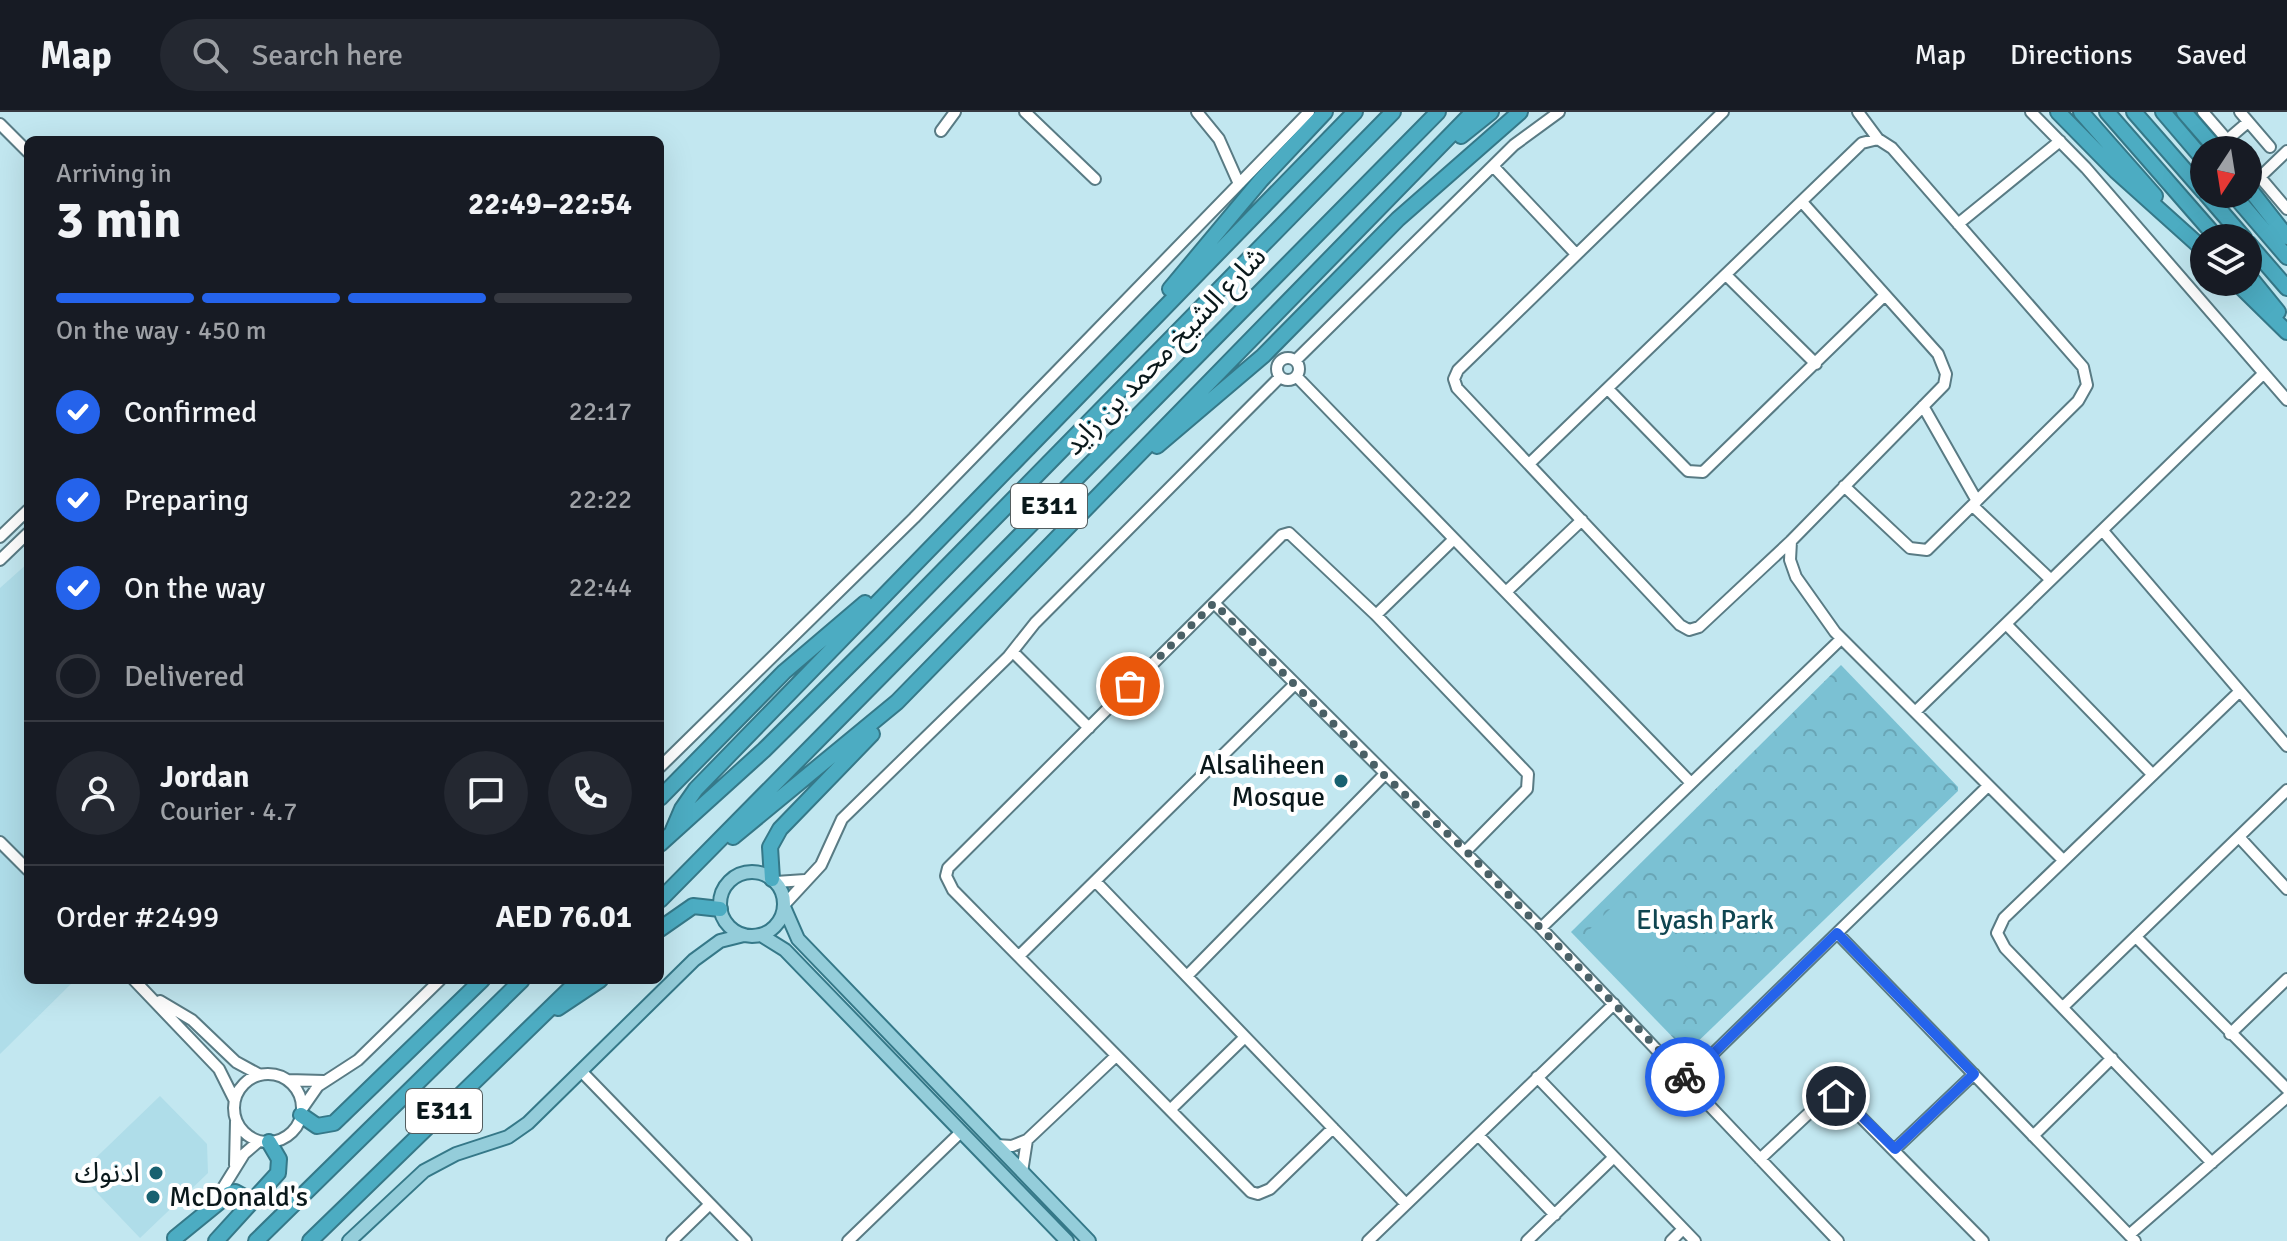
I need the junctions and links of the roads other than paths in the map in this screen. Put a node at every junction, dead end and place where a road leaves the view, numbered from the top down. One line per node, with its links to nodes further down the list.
1 (955, 112): 26 (street)
2 (1025, 112): 40 (street)
3 (1197, 112): 42 (street)
4 (1309, 112): 42 (street)
5 (1325, 112): 64 (highway)
6 (1355, 112): 64 (highway)
7 (1393, 112): 108 (highway, شارع الشيخ محمد بن زايد / E311)
8 (1438, 112): 114 (highway, شارع الشيخ محمد بن زايد / E311)
9 (1473, 112): 37 (highway)
10 (1491, 112): 37 (highway)
11 (1520, 112): 73 (highway)
12 (1559, 112): 36 (street)
13 (1723, 112): 54 (street)
14 (1858, 112): 30 (street)
15 (2031, 112): 31 (street)
16 (2058, 112): 51 (highway)
17 (2081, 112): 51 (highway)
18 (2107, 112): 49 (highway)
19 (2134, 112): 39 (highway)
20 (2163, 112): 32 (highway)
21 (2184, 112): 27 (highway)
22 (2203, 112): 28 (street)
23 (2240, 112): 24 (street)
24 (2248, 122): 29 (street); 33 (street)
25 (0, 124): 34 (street)
26 (941, 131)
27 (2212, 136)
28 (2217, 136)
29 (2232, 136)
30 (1878, 139): 43 (street); 48 (street)
31 (2060, 141): 48 (street); 67 (street)
32 (2190, 144)
33 (2270, 147)
34 (24, 148)
35 (2287, 151): 38 (street)
36 (1493, 166): 54 (street); 65 (street)
37 (1414, 174): 73 (highway)
38 (2262, 175)
39 (2190, 176)
40 (1095, 179)
41 (2262, 179): 47 (street)
42 (1239, 184): 99 (street)
43 (1802, 202): 57 (street); 60 (street)
44 (2262, 205): 53 (highway)
45 (2218, 208): 50 (highway)
46 (2245, 208): 55 (highway)
47 (2287, 209)
48 (1958, 224): 76 (street)
49 (2205, 224)
50 (2232, 224)
51 (2187, 233): 52 (highway)
52 (2190, 236)
53 (2287, 237)
54 (1575, 253): 74 (street)
55 (2287, 257)
56 (2262, 259): 58 (highway)
57 (1726, 275): 66 (street); 70 (street)
58 (2287, 288)
59 (2262, 292): 62 (highway)
60 (1885, 295): 66 (street); 72 (street)
61 (2250, 296): 63 (highway)
62 (2287, 323)
63 (2287, 332)
64 (1130, 340): 85 (highway)
65 (1296, 360): 68 (street); 69 (street)
66 (1816, 364): 70 (street)
67 (2263, 374): 71 (street); 79 (street)
68 (1280, 377): 69 (street); 92 (street)
69 (1297, 377): 82 (street)
70 (1608, 389): 74 (street)
71 (2287, 400)
72 (1923, 406): 75 (street); 76 (street)
73 (1133, 462): 95 (highway)
74 (1530, 463): 78 (street)
75 (1844, 486): 76 (street); 83 (street)
76 (1975, 503): 86 (street)
77 (24, 514): 80 (street)
78 (1582, 520): 83 (street); 87 (street)
79 (2103, 531): 86 (street); 94 (street)
80 (0, 537)
81 (24, 537): 84 (street)
82 (1454, 539): 87 (street); 89 (street)
83 (1791, 541): 91 (street)
84 (0, 560)
85 (898, 579): 107 (highway); 108 (highway)
86 (2050, 579): 90 (street)
87 (1507, 591): 104 (street)
88 (1214, 603): 89 (street); 93 (street); 97 (street)
89 (1376, 615): 112 (street)
90 (2006, 624): 96 (street); 102 (street)
91 (1841, 639): 96 (street); 104 (street)
92 (1013, 652): 97 (street); 116 (street)
93 (1295, 684): 103 (street); 118 (street)
94 (2240, 691): 98 (street); 102 (street)
95 (897, 702): 114 (highway); 117 (highway)
96 (1915, 712): 105 (street)
97 (1089, 728): 129 (street)
98 (2287, 746)
99 (671, 755): 100 (street); 101 (street)
100 (664, 758)
101 (664, 763)
102 (2152, 774): 113 (street)
103 (1384, 775): 112 (street); 131 (street)
104 (1691, 783): 124 (street)
105 (1987, 787): 113 (street); 125 (street)
106 (2287, 790): 109 (street)
107 (664, 794)
108 (673, 832): 110 (highway, شارع الشيخ محمد بن زايد / E311)
109 (2239, 837): 119 (street); 128 (street)
110 (664, 840)
111 (0, 842): 115 (street)
112 (1466, 851): 124 (street)
113 (2063, 860): 141 (street)
114 (700, 861): 120 (highway, شارع الشيخ محمد بن زايد / E311)
115 (24, 866)
116 (807, 879): 117 (street); 121 (street)
117 (774, 880): 121 (main road); 122 (main road)
118 (1096, 882): 129 (street); 131 (street)
119 (2287, 889)
120 (664, 896)
121 (784, 906): 127 (main road); 146 (main road)
122 (721, 912): 123 (highway); 126 (main road); 130 (main road)
123 (664, 926)
124 (1541, 928): 140 (street)
125 (1837, 933): 150 (street); 154 (street)
126 (744, 935): 127 (main road); 130 (main road)
127 (761, 935): 143 (main road)
128 (2136, 937): 141 (street); 144 (street)
129 (1020, 955): 147 (street)
130 (698, 958): 149 (main road)
131 (1187, 976): 145 (street)
132 (2287, 979): 144 (street)
133 (137, 984): 158 (street)
134 (138, 984): 151 (street)
135 (436, 984): 155 (street)
136 (478, 984): 160 (highway)
137 (518, 984): 183 (highway, E311)
138 (575, 984): 142 (highway, E311)
139 (593, 984): 142 (highway)
140 (1614, 1004): 152 (street); 154 (street)
141 (2064, 1006): 148 (street)
142 (543, 1015): 184 (highway, E311)
143 (864, 1032): 146 (main road); 163 (main road)
144 (2230, 1034): 156 (street)
145 (1245, 1037): 159 (street); 162 (street)
146 (898, 1044): 168 (main road)
147 (1116, 1056): 159 (street); 166 (street)
148 (2112, 1058): 165 (street); 172 (street)
149 (581, 1071): 175 (street); 185 (main road)
150 (1974, 1074): 165 (street); 169 (street)
151 (260, 1075): 153 (street); 158 (street)
152 (1537, 1077): 164 (street); 170 (street)
153 (285, 1079): 155 (street); 160 (street)
154 (1687, 1079): 171 (street)
155 (326, 1081): 160 (street)
156 (2287, 1089)
157 (2287, 1097): 172 (street)
158 (234, 1101): 161 (street)
159 (1170, 1110): 162 (street)
160 (302, 1113): 167 (street)
161 (235, 1119): 167 (street); 173 (street)
162 (1333, 1128): 176 (street)
163 (961, 1132): 188 (street); 189 (main road)
164 (1478, 1135): 176 (street); 178 (street)
165 (2033, 1136): 180 (street)
166 (1027, 1140): 168 (street); 174 (street)
167 (264, 1142): 173 (street); 177 (highway)
168 (996, 1145): 174 (main road)
169 (1895, 1149): 171 (street); 196 (street)
170 (1614, 1157): 178 (street); 179 (street)
171 (1760, 1159): 195 (street)
172 (2212, 1163): 180 (street)
173 (234, 1171): 181 (street)
174 (1022, 1172): 190 (main road)
175 (710, 1204): 186 (street); 187 (street)
176 (1406, 1204): 191 (street)
177 (244, 1210): 181 (highway); 182 (highway)
178 (1555, 1215): 192 (street)
179 (1683, 1229): 193 (street); 194 (street)
180 (2132, 1238)
181 (173, 1240)
182 (216, 1241)
183 (256, 1241)
184 (310, 1241)
185 (349, 1241)
186 (672, 1241)
187 (746, 1241)
188 (848, 1241)
189 (1067, 1241)
190 (1089, 1241)
191 (1368, 1241)
192 (1527, 1241)
193 (1671, 1241)
194 (1695, 1241)
195 (1838, 1241)
196 (1983, 1241)

